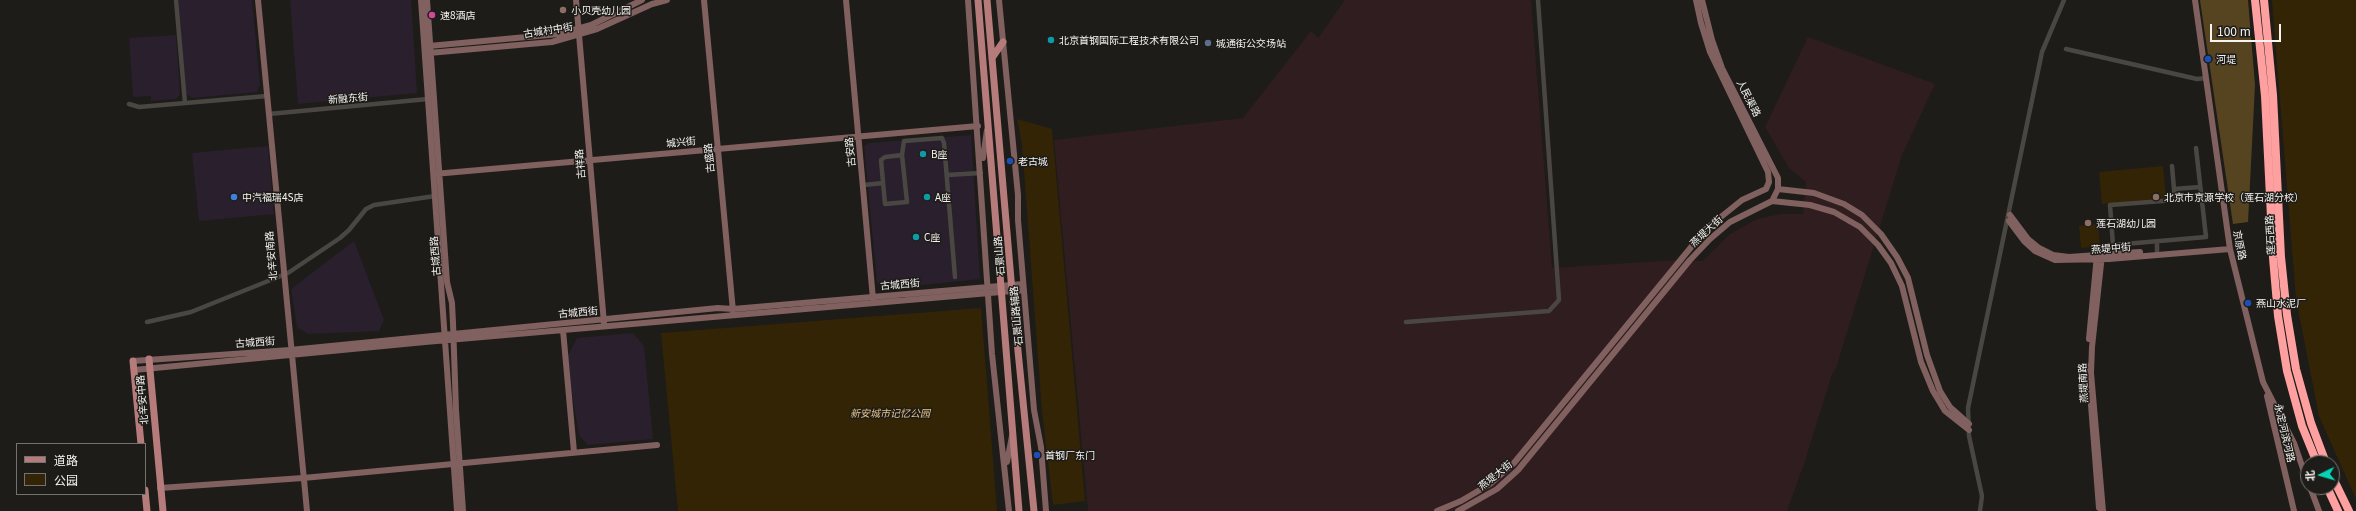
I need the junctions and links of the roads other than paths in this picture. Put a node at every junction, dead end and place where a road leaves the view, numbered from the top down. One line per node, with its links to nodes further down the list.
1 (176, 0): 31 (street)
2 (258, 0): 29 (street, 北辛安南路)
3 (421, 0): 23 (street, 古城西路)
4 (427, 0): 23 (street, 古城西路)
5 (576, 0): 21 (street, 古祥路)
6 (642, 0): 21 (street, 古城村中街)
7 (667, 0): 21 (street, 古城村中街)
8 (704, 0): 38 (street, 古盛路)
9 (846, 0): 36 (street, 古安路)
10 (968, 0): 35 (street)
11 (978, 0): 34 (main road, 石景山路)
12 (987, 0): 27 (main road, 石景山路)
13 (999, 0): 22 (street, 石景山路辅路)
14 (1538, 0): 68 (street)
15 (1696, 0): 48 (street, 人民渠路)
16 (1702, 0): 49 (street, 人民渠路)
17 (2064, 0): 53 (street)
18 (2195, 0): 28 (street, 京原路)
19 (2255, 0): 85 (highway, 莲石西路)
20 (2264, 0): 86 (highway, 莲石西路)
21 (579, 32): 23 (street, 古城村中街); 25 (street, 古城村中街); 40 (street, 古祥路)
22 (1003, 42): 27 (main road); 60 (street, 石景山路辅路)
23 (428, 46): 25 (street, 古城西路); 26 (street, 古城西路)
24 (2066, 49): 28 (street)
25 (432, 53): 26 (street, 古城村中街); 42 (street, 古城西路)
26 (425, 54): 30 (street, 古城西路)
27 (992, 58): 61 (main road, 石景山路)
28 (2206, 78): 55 (street, 京原路)
29 (267, 96): 31 (street); 33 (street, 北辛安南路)
30 (428, 99): 33 (street, 新融东街); 42 (street, 古城西路)
31 (185, 103): 32 (street)
32 (129, 104)
33 (269, 114): 58 (street, 北辛安南路)
34 (988, 116): 43 (street); 62 (main road, 石景山路)
35 (978, 126): 36 (street, 城兴街); 43 (street)
36 (858, 136): 38 (street, 城兴街); 46 (street, 古安路)
37 (2196, 148): 47 (street)
38 (718, 149): 40 (street, 城兴街); 65 (street, 古盛路)
39 (902, 155): 44 (street); 45 (street); 45 (street)
40 (589, 161): 42 (street, 城兴街); 66 (street, 古祥路)
41 (2172, 166): 50 (street)
42 (437, 173): 51 (street, 古城西路); 71 (street, 古城西路)
43 (981, 173): 44 (street); 63 (street)
44 (947, 176): 59 (street)
45 (883, 183): 46 (street)
46 (864, 185): 64 (street, 古安路)
47 (2200, 187): 50 (street); 54 (street)
48 (1766, 189): 106 (street, 燕堤大街)
49 (1778, 189): 52 (street); 80 (street)
50 (2174, 189): 54 (street)
51 (435, 196): 58 (street); 72 (street, 古城西路)
52 (1772, 201): 80 (street); 107 (street, 燕堤大街)
53 (2009, 218): 57 (street, 燕堤中街); 80 (street)
54 (2157, 241): 56 (street)
55 (2230, 247): 56 (street, 燕堤中街); 57 (street, 燕堤中街); 79 (street, 京原路)
56 (2157, 251): 57 (street, 燕堤中街)
57 (2099, 257): 109 (street, 燕堤南路); 110 (street, 燕堤南路)
58 (283, 275): 67 (street); 74 (street, 北辛安南路)
59 (956, 277)
60 (1024, 287): 61 (street, 古城西街); 105 (street, 石景山路辅路)
61 (1012, 288): 62 (street, 古城西街); 104 (main road, 石景山路)
62 (1000, 289): 63 (street, 古城西街); 81 (main road, 石景山路)
63 (988, 290): 64 (street, 古城西街); 89 (street)
64 (873, 299): 65 (street, 古城西街)
65 (733, 312): 66 (street, 古城西街); 69 (street, 古城西街)
66 (603, 320): 69 (street, 古祥路); 71 (street, 古城西街)
67 (147, 322)
68 (1406, 322)
69 (604, 327): 70 (street, 古城西街)
70 (563, 330): 73 (street, 古城西街); 84 (street)
71 (454, 333): 72 (street, 古城西街); 73 (street, 古城西路)
72 (445, 337): 73 (street, 古城西街); 74 (street, 古城西街); 88 (street, 古城西路)
73 (454, 340): 88 (street, 古城西路)
74 (290, 352): 75 (street, 古城西街); 77 (street, 古城西街); 90 (street, 北辛安南路)
75 (149, 359): 76 (street, 古城西街); 77 (main road, 北辛安中路)
76 (133, 361): 78 (main road, 北辛安中路)
77 (150, 368): 78 (street, 古城西街); 91 (main road, 北辛安中路)
78 (134, 370): 82 (main road, 北辛安中路)
79 (2264, 382): 87 (street, 京原路); 111 (street, 永定河滨河路)
80 (1969, 427): 108 (street)
81 (1013, 431): 89 (street); 103 (main road, 石景山路)
82 (141, 443)
83 (657, 445): 84 (street)
84 (574, 452): 88 (street)
85 (2314, 455)
86 (2323, 455)
87 (2300, 460)
88 (457, 463): 90 (street); 100 (street, 古城西路); 101 (street, 古城西路)
89 (1005, 470): 102 (street)
90 (303, 478): 91 (street); 99 (street, 北辛安南路)
91 (160, 488): 98 (main road, 北辛安中路)
92 (2340, 493): 113 (highway)
93 (145, 495): 97 (main road)
94 (2313, 495): 112 (street)
95 (2331, 495): 96 (highway)
96 (2337, 508)
97 (147, 511)
98 (162, 511)
99 (306, 511)
100 (457, 511)
101 (463, 511)
102 (1009, 511)
103 (1019, 511)
104 (1034, 511)
105 (1046, 511)
106 (1437, 511)
107 (1458, 511)
108 (1980, 511)
109 (2100, 511)
110 (2104, 511)
111 (2294, 511)
112 (2319, 511)
113 (2349, 511)

